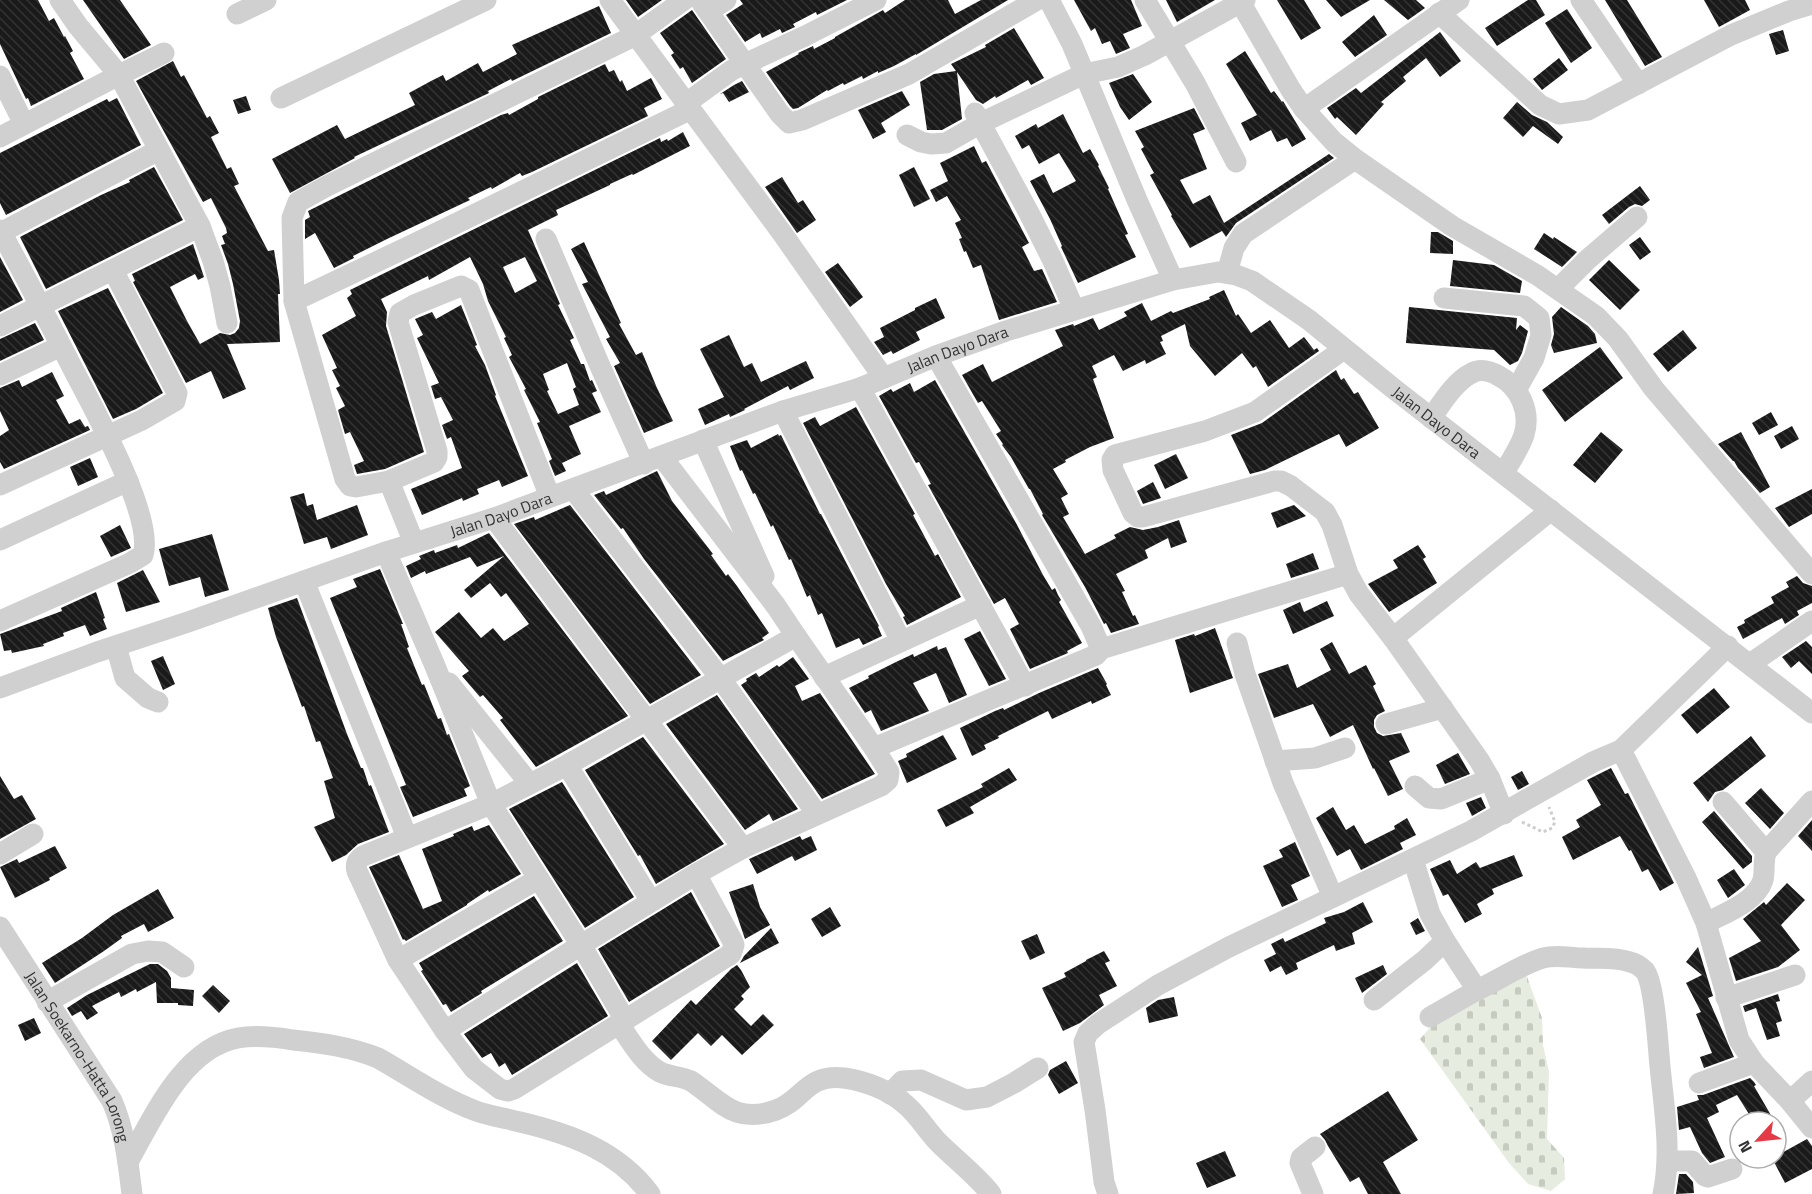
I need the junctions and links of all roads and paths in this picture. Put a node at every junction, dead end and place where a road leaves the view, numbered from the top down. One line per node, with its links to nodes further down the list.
1 (60, 0): 22 (street)
2 (266, 0): 16 (street)
3 (486, 0): 25 (street)
4 (610, 0): 17 (street)
5 (684, 0): 17 (street)
6 (876, 0): 20 (street)
7 (1038, 0): 20 (street)
8 (1049, 0): 21 (street)
9 (1145, 0): 18 (street)
10 (1459, 0): 15 (street)
11 (1581, 0): 24 (street)
12 (1241, 1): 18 (street); 27 (street)
13 (711, 4): 20 (street)
14 (1812, 4): 24 (street)
15 (1439, 13): 24 (street); 27 (street)
16 (237, 14)
17 (634, 36): 26 (street); 44 (street)
18 (1171, 42): 21 (street); 34 (street)
19 (164, 53): 22 (street)
20 (746, 64): 26 (street)
21 (1084, 74): 28 (street); 41 (street)
22 (119, 75): 29 (street); 32 (street)
23 (0, 76): 29 (street)
24 (1638, 84)
25 (281, 98)
26 (687, 106): 44 (street); 53 (street)
27 (1304, 109): 33 (street)
28 (978, 118): 30 (street); 46 (street)
29 (24, 124): 31 (street)
30 (907, 135)
31 (0, 137)
32 (159, 150): 36 (street); 37 (street)
33 (1355, 159): 40 (street); 42 (street)
34 (1236, 162)
35 (1637, 218): 42 (street)
36 (200, 226): 39 (street); 47 (street)
37 (0, 232): 45 (street)
38 (546, 239): 60 (street)
39 (113, 270): 45 (street); 58 (street)
40 (1227, 273): 41 (street, Jalan Dayo Dara); 50 (street, Jalan Dayo Dara)
41 (1173, 280): 46 (street, Jalan Dayo Dara)
42 (1558, 289): 73 (street)
43 (1444, 298): 55 (street)
44 (294, 301): 63 (street)
45 (41, 305): 48 (street); 49 (street)
46 (1074, 309): 51 (street, Jalan Dayo Dara)
47 (227, 323)
48 (0, 326)
49 (61, 346): 52 (street); 58 (street)
50 (1344, 349): 57 (street, Jalan Dayo Dara); 72 (street)
51 (936, 356): 53 (street, Jalan Dayo Dara); 85 (street)
52 (0, 375)
53 (883, 377): 54 (street, Jalan Dayo Dara)
54 (860, 387): 56 (street, Jalan Dayo Dara); 75 (street)
55 (1516, 390): 57 (street); 61 (street)
56 (783, 411): 59 (street, Jalan Dayo Dara); 81 (street)
57 (1431, 418): 61 (street, Jalan Dayo Dara)
58 (107, 436): 62 (street); 64 (street)
59 (703, 440): 60 (street, Jalan Dayo Dara); 76 (street)
60 (653, 460): 65 (street, Jalan Dayo Dara); 76 (street)
61 (1504, 472): 67 (street, Jalan Dayo Dara)
62 (128, 481): 69 (street); 77 (street)
63 (389, 481): 66 (street); 70 (street)
64 (0, 485)
65 (573, 489): 66 (street, Jalan Dayo Dara); 89 (street)
66 (550, 497): 68 (street, Jalan Dayo Dara)
67 (1551, 510): 80 (street); 84 (street, Jalan Dayo Dara)
68 (494, 518): 70 (street, Jalan Dayo Dara); 95 (street)
69 (0, 540)
70 (414, 543): 71 (street, Jalan Dayo Dara)
71 (386, 552): 74 (street, Jalan Dayo Dara); 87 (street)
72 (1348, 574): 80 (street); 85 (street)
73 (1812, 574)
74 (304, 581): 83 (street, Jalan Dayo Dara); 112 (street)
75 (981, 605): 81 (street); 90 (street)
76 (776, 606): 79 (street)
77 (0, 621)
78 (1812, 621): 86 (street)
79 (796, 636): 88 (street); 89 (street)
80 (1393, 638): 93 (street)
81 (901, 641): 88 (street)
82 (1237, 643): 100 (street)
83 (116, 646): 91 (street, Jalan Dayo Dara); 92 (street)
84 (1728, 646): 86 (street, Jalan Dayo Dara); 99 (street)
85 (1101, 649): 90 (street)
86 (1750, 664): 94 (street, Jalan Dayo Dara)
87 (435, 666): 103 (street); 108 (street)
88 (824, 676): 97 (street)
89 (721, 679): 95 (street); 109 (street)
90 (1025, 686): 97 (street)
91 (0, 688)
92 (158, 702)
93 (1443, 708): 96 (street); 102 (street)
94 (1812, 712)
95 (646, 719): 101 (street); 113 (street)
96 (1386, 724)
97 (874, 748): 109 (street)
98 (1345, 748): 100 (street)
99 (1620, 750): 105 (street); 121 (street)
100 (1275, 761): 119 (street)
101 (567, 765): 103 (street); 120 (street)
102 (1490, 779): 104 (street); 110 (street)
103 (529, 783): 108 (street)
104 (1415, 786)
105 (1543, 791): 110 (street); 110 (path)
106 (1812, 801): 114 (street)
107 (1723, 802): 114 (street)
108 (491, 804): 112 (street); 118 (street)
109 (817, 814): 113 (street)
110 (1504, 814): 116 (street)
111 (33, 834): 115 (street)
112 (407, 837): 125 (street)
113 (743, 848): 117 (street)
114 (1766, 852): 121 (street)
115 (0, 854)
116 (1413, 860): 119 (street); 123 (street)
117 (696, 874): 120 (street); 133 (street)
118 (538, 879): 124 (street); 125 (street)
119 (1333, 897): 149 (street)
120 (651, 901): 124 (street)
121 (1706, 923): 129 (street)
122 (0, 927): 131 (street, Jalan Soekarno-Hatta Lorong)
123 (1445, 941): 128 (street); 130 (street)
124 (580, 945): 133 (street); 134 (street)
125 (398, 960): 134 (street)
126 (184, 967): 131 (street)
127 (1795, 975): 129 (street)
128 (1477, 990): 132 (street); 143 (street)
129 (1726, 998): 135 (street)
130 (1374, 1000)
131 (47, 1002): 144 (street, Jalan Soekarno-Hatta Lorong)
132 (1430, 1017)
133 (622, 1022): 134 (street); 139 (street)
134 (446, 1031)
135 (1754, 1063): 138 (street); 140 (street)
136 (1038, 1068): 139 (street)
137 (1812, 1081): 140 (street)
138 (1699, 1083)
139 (890, 1094): 148 (street)
140 (1790, 1101): 141 (street)
141 (1812, 1128)
142 (1315, 1147): 150 (street)
143 (1668, 1161): 145 (street); 151 (street)
144 (128, 1162): 146 (street, Jalan Soekarno-Hatta Lorong); 147 (street)
145 (1729, 1170)
146 (132, 1194)
147 (650, 1194)
148 (991, 1194)
149 (1108, 1194)
150 (1313, 1194)
151 (1663, 1194)

